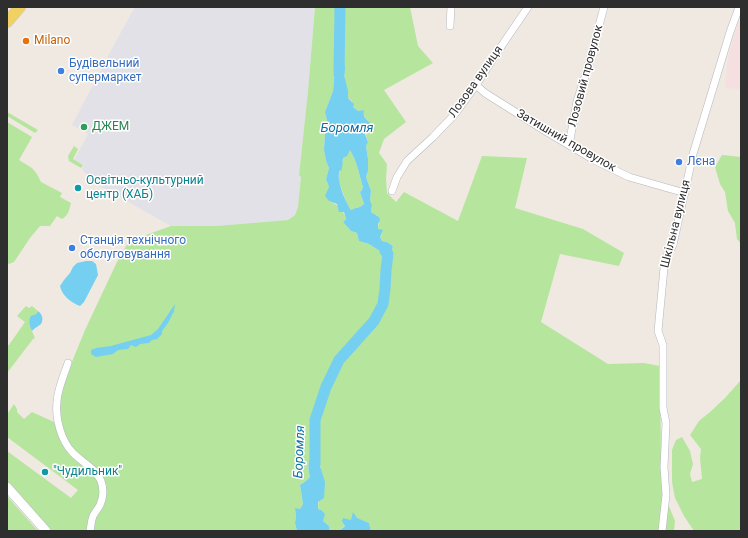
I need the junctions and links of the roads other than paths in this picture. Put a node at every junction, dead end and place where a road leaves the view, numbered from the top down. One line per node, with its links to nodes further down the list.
1 (20, 7): 6 (main road)
2 (451, 7): 7 (street)
3 (528, 7): 8 (street, Лозова вулиця)
4 (604, 7): 9 (street, Лозовий провулок)
5 (739, 7): 11 (street, Шкільна вулиця)
6 (7, 22)
7 (450, 26)
8 (476, 85): 9 (street, Затишний провулок); 10 (street, Лозова вулиця)
9 (569, 145): 11 (street, Затишний провулок)
10 (392, 191)
11 (685, 193): 16 (street, Шкільна вулиця)
12 (68, 363): 15 (street)
13 (7, 487): 14 (street)
14 (46, 531)
15 (90, 531)
16 (662, 531)

